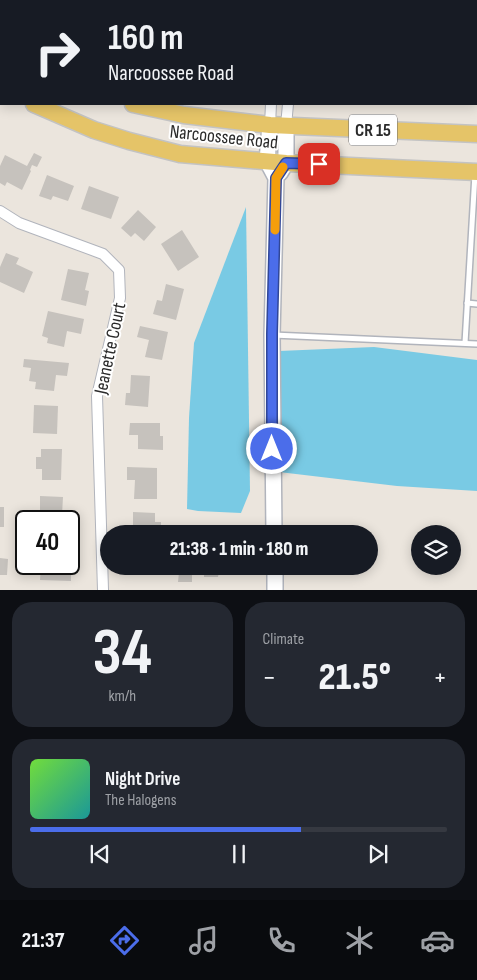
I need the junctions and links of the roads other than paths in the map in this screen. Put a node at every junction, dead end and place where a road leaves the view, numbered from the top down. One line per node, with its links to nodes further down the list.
1 (36, 105): 8 (main road, Narcoossee Road / CR 15)
2 (138, 105): 5 (main road, Narcoossee Road / CR 15)
3 (270, 105): 5 (street)
4 (288, 105): 6 (street)
5 (270, 125): 6 (main road, Narcoossee Road / CR 15); 8 (street)
6 (286, 126): 7 (main road, Narcoossee Road / CR 15); 9 (street)
7 (477, 134)
8 (267, 161): 9 (main road, Narcoossee Road / CR 15); 11 (street)
9 (286, 163): 10 (main road, Narcoossee Road / CR 15); 11 (street)
10 (476, 172): 13 (lane)
11 (276, 178): 16 (street)
12 (0, 211): 21 (street, Jeanette Court)
13 (475, 214): 14 (lane)
14 (468, 304): 15 (lane); 17 (lane)
15 (477, 304)
16 (272, 334): 17 (lane); 19 (street)
17 (465, 343): 18 (lane)
18 (477, 344)
19 (274, 525)
20 (275, 575): 22 (street)
21 (103, 590)
22 (275, 590)

